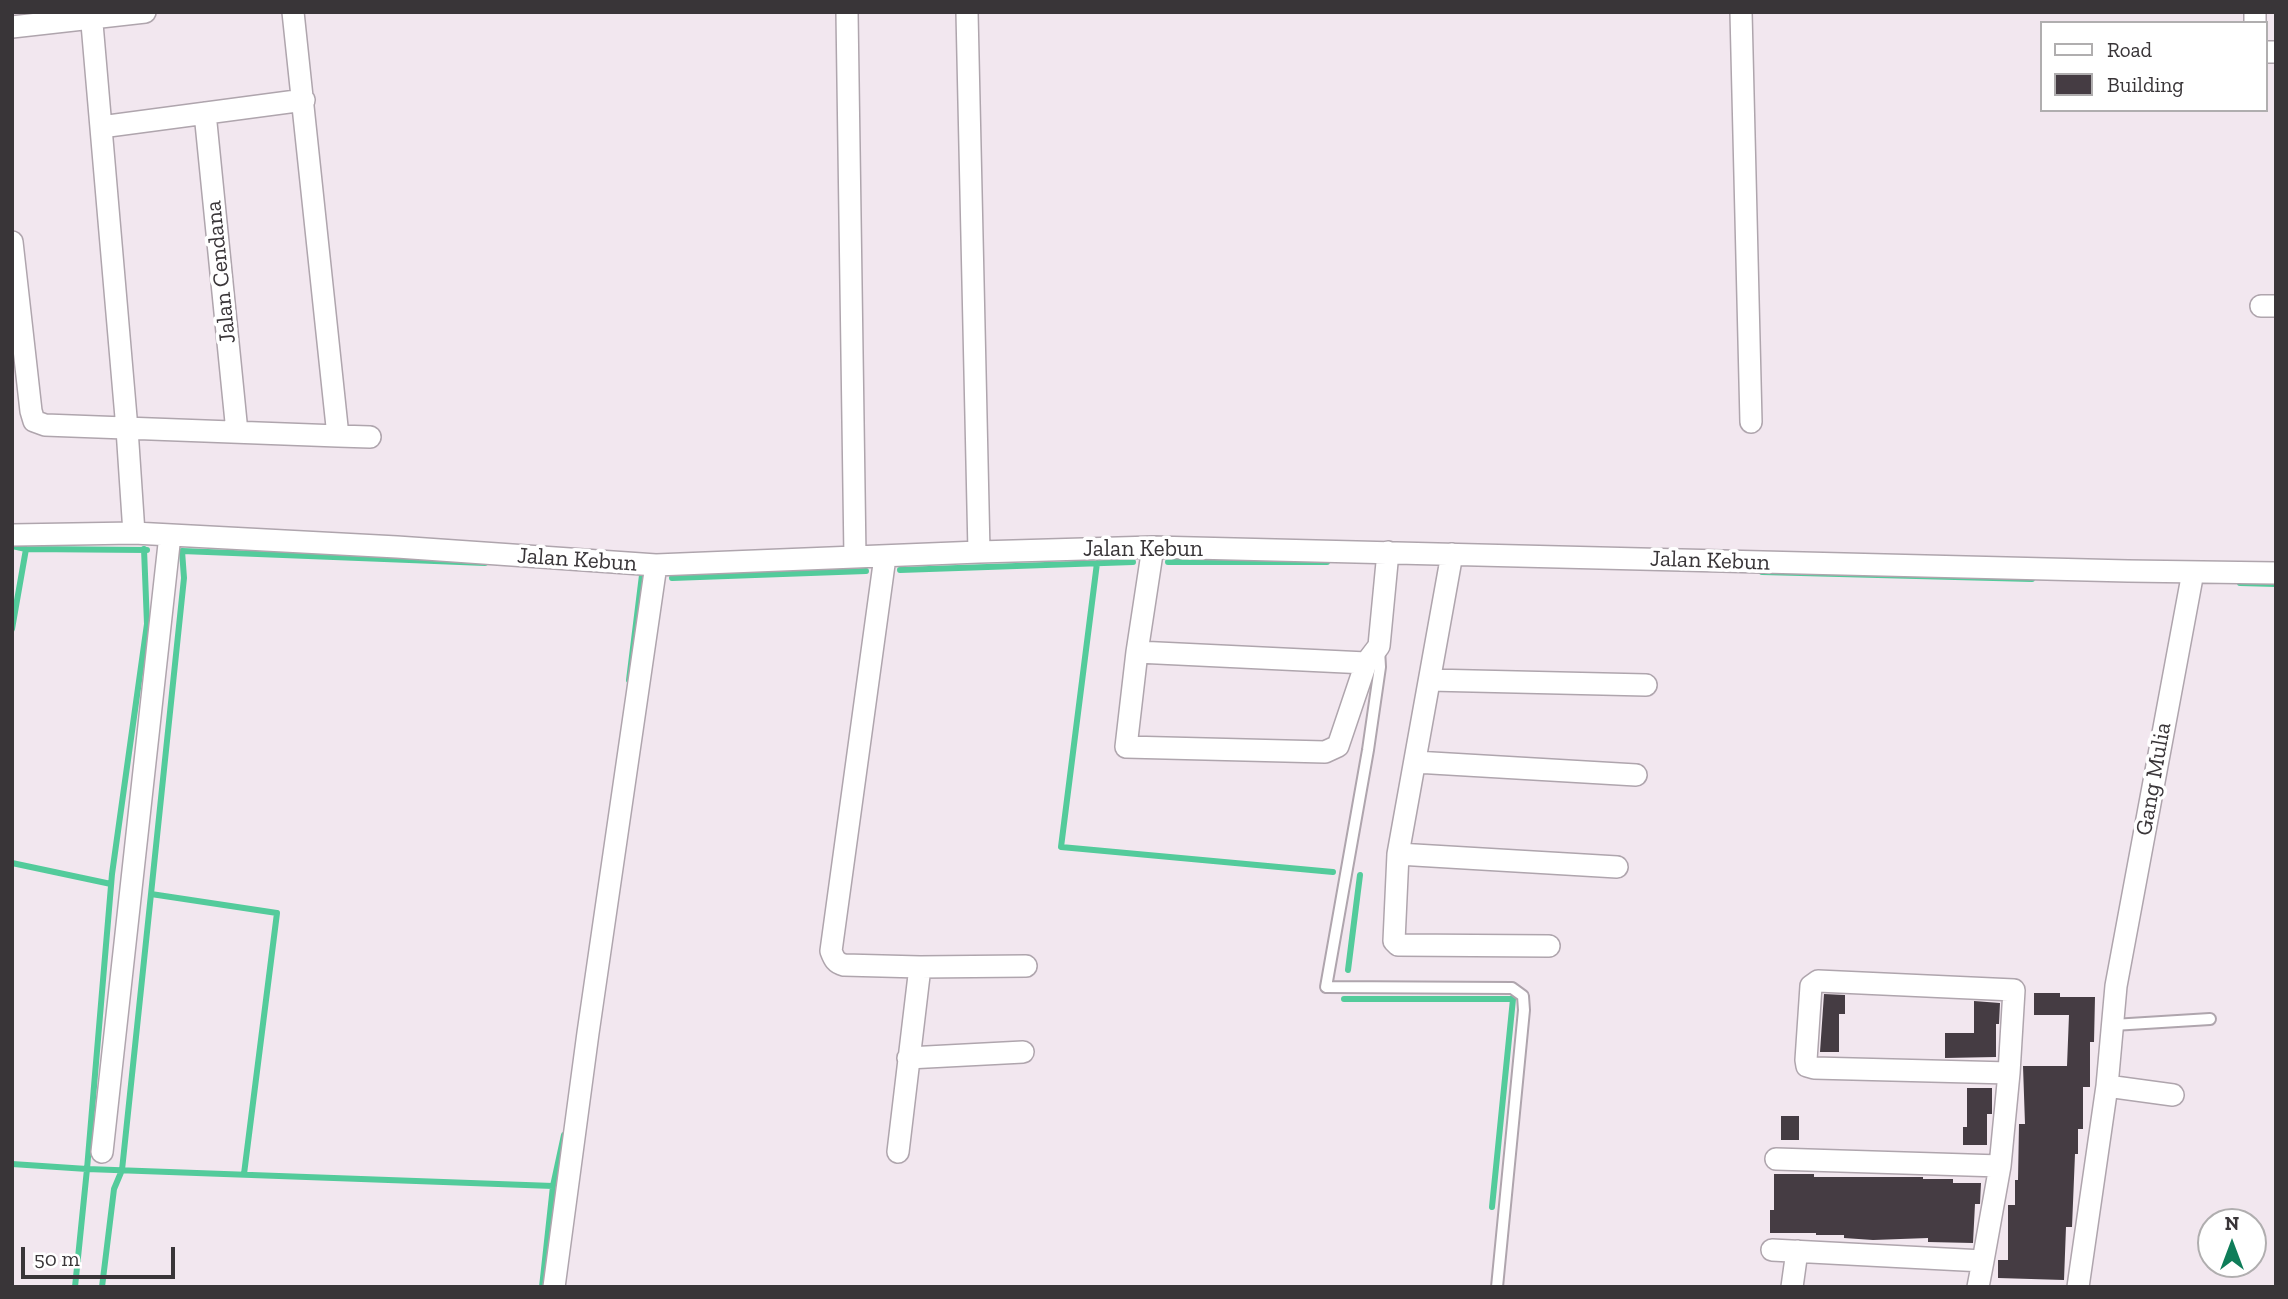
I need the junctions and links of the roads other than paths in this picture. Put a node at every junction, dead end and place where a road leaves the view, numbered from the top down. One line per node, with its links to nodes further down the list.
1 (145, 12): 6 (street)
2 (293, 12): 8 (street)
3 (847, 12): 24 (street)
4 (967, 12): 21 (street)
5 (1741, 12): 12 (street)
6 (91, 15): 7 (street); 10 (street)
7 (12, 27)
8 (304, 100): 9 (street); 15 (street)
9 (205, 113): 10 (street); 14 (street, Jalan Cendana)
10 (101, 127): 13 (street)
11 (12, 242): 13 (street)
12 (1751, 422)
13 (127, 429): 14 (street); 17 (street)
14 (237, 432): 15 (street)
15 (338, 436): 16 (street)
16 (370, 437)
17 (134, 533): 18 (street, Jalan Kebun); 19 (street, Jalan Kebun)
18 (12, 535)
19 (170, 535): 26 (street, Jalan Kebun); 47 (street)
20 (1153, 547): 21 (street, Jalan Kebun); 22 (street, Jalan Kebun); 29 (street)
21 (979, 552): 25 (street, Jalan Kebun)
22 (1388, 552): 23 (street, Jalan Kebun); 30 (street)
23 (1452, 554): 27 (street, Jalan Kebun); 31 (street)
24 (855, 557): 25 (street, Jalan Kebun); 26 (street, Jalan Kebun)
25 (885, 557): 39 (street)
26 (656, 565): 54 (street)
27 (2193, 572): 28 (street, Jalan Kebun); 41 (street, Gang Mulia)
28 (2276, 573)
29 (1137, 652): 30 (street); 30 (street)
30 (1372, 654): 55 (lane)
31 (1430, 680): 32 (street); 33 (street)
32 (1646, 685)
33 (1415, 762): 34 (street); 35 (street)
34 (1636, 775)
35 (1398, 854): 36 (street); 37 (street)
36 (1617, 867)
37 (1549, 946)
38 (1026, 966): 39 (street)
39 (919, 967): 43 (street)
40 (2210, 1019): 41 (lane)
41 (2113, 1025): 45 (street, Gang Mulia)
42 (1023, 1052): 43 (street)
43 (908, 1058): 48 (street)
44 (2009, 1073): 44 (street); 50 (street)
45 (2107, 1086): 46 (street); 58 (street, Gang Mulia)
46 (2172, 1095)
47 (102, 1152)
48 (898, 1152)
49 (1776, 1159): 50 (street)
50 (2000, 1166): 53 (street)
51 (1772, 1250): 52 (street)
52 (1797, 1251): 53 (street); 56 (street)
53 (1983, 1261): 57 (street)
54 (554, 1287)
55 (1497, 1287)
56 (1792, 1287)
57 (1978, 1287)
58 (2078, 1287)

